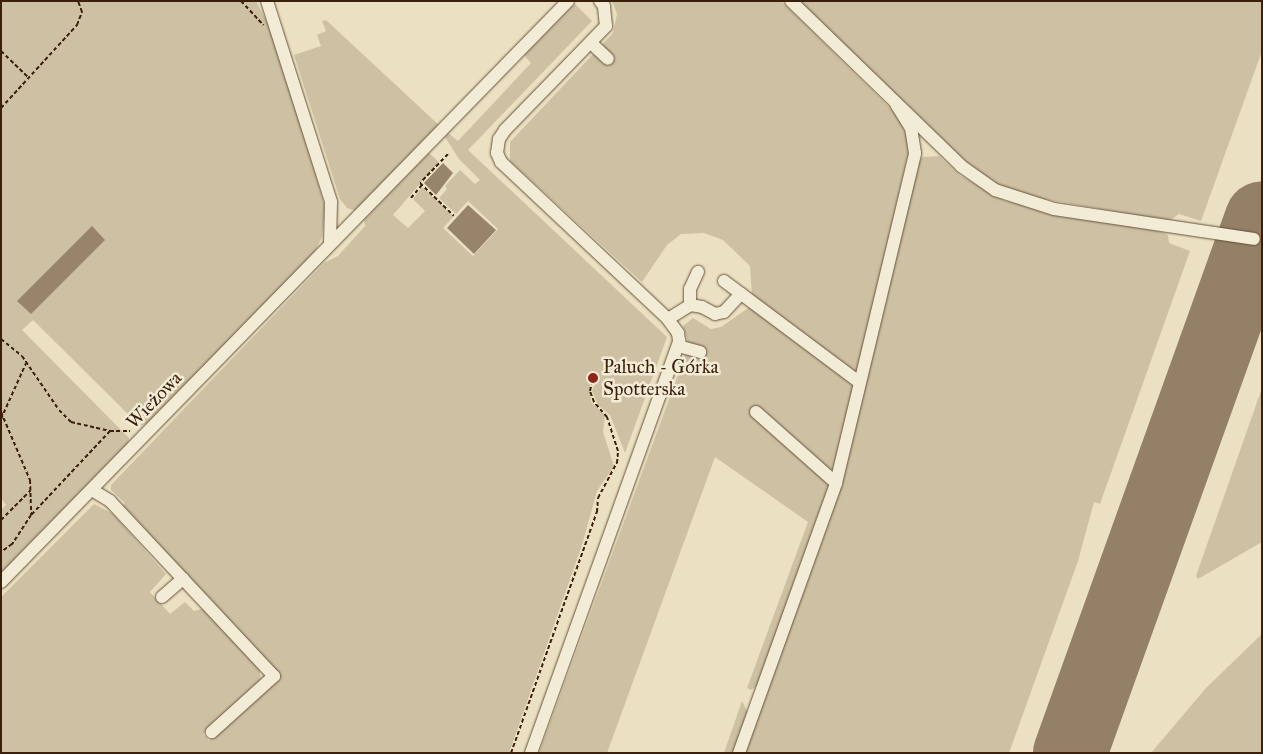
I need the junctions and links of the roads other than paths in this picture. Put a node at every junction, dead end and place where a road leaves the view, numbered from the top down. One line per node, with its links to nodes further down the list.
1 (568, 1): 9 (lane, Wieżowa)
2 (600, 1): 5 (lane)
3 (791, 1): 7 (lane)
4 (268, 4): 9 (lane)
5 (591, 43): 6 (lane); 14 (lane)
6 (608, 58)
7 (896, 104): 8 (lane); 17 (lane)
8 (1254, 239)
9 (330, 243): 20 (lane, Wieżowa)
10 (698, 272): 13 (lane)
11 (724, 282): 12 (lane)
12 (741, 294): 13 (lane); 17 (lane)
13 (690, 305): 14 (lane)
14 (668, 319): 15 (lane)
15 (678, 346): 16 (lane); 25 (lane)
16 (700, 352)
17 (859, 382): 19 (lane)
18 (756, 412): 19 (lane)
19 (836, 483): 26 (lane)
20 (92, 490): 21 (lane); 22 (lane, Wieżowa)
21 (182, 579): 23 (lane); 24 (lane)
22 (1, 582)
23 (162, 597)
24 (212, 732)
25 (531, 753)
26 (738, 753)

